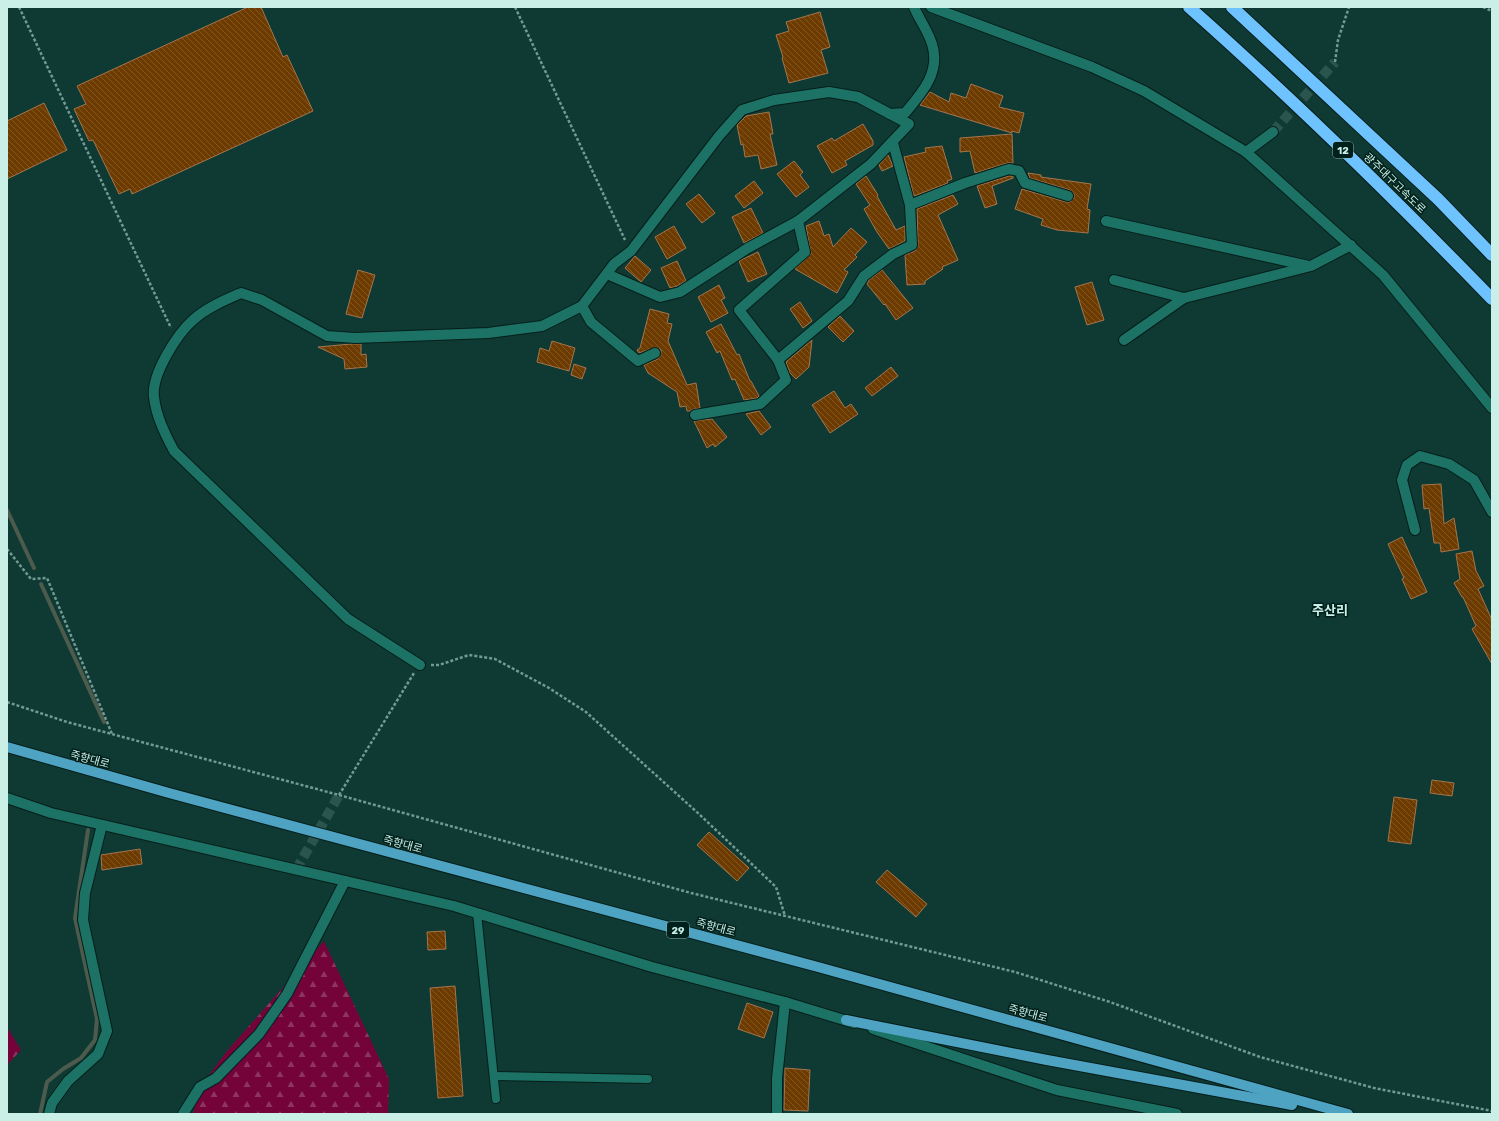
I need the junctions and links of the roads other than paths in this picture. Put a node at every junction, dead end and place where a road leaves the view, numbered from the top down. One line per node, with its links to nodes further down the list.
1 (914, 7): 5 (street)
2 (931, 7): 8 (street)
3 (1189, 7): 19 (highway, 광주대구고속도로 / 12)
4 (1232, 7): 14 (highway, 광주대구고속도로)
5 (890, 114): 7 (street); 16 (street)
6 (1273, 132): 8 (street)
7 (893, 142): 10 (street); 11 (street)
8 (1246, 152): 13 (street)
9 (1068, 196): 10 (street)
10 (910, 205): 23 (street)
11 (798, 221): 16 (street); 23 (street)
12 (1106, 221): 15 (street)
13 (1351, 245): 15 (street); 24 (street)
14 (1492, 255)
15 (1311, 266): 18 (street)
16 (607, 274): 20 (street)
17 (1114, 280): 18 (street)
18 (1184, 298): 21 (street)
19 (1492, 299)
20 (582, 306): 22 (street); 28 (street)
21 (1124, 340)
22 (655, 353)
23 (778, 360): 25 (street)
24 (1492, 408)
25 (695, 415)
26 (1492, 512): 27 (street)
27 (1415, 530)
28 (420, 665)
29 (7, 747): 44 (main road, 죽향대로 / 29)
30 (7, 798): 31 (street)
31 (102, 825): 32 (street); 39 (street)
32 (344, 881): 33 (street); 40 (street)
33 (477, 913): 34 (street); 36 (lane)
34 (785, 1002): 35 (street); 41 (street)
35 (846, 1020): 42 (street); 43 (main road)
36 (494, 1076): 37 (lane); 38 (lane)
37 (648, 1079)
38 (496, 1099)
39 (49, 1114)
40 (183, 1114)
41 (777, 1114)
42 (1177, 1114)
43 (1345, 1114)
44 (1348, 1114)

